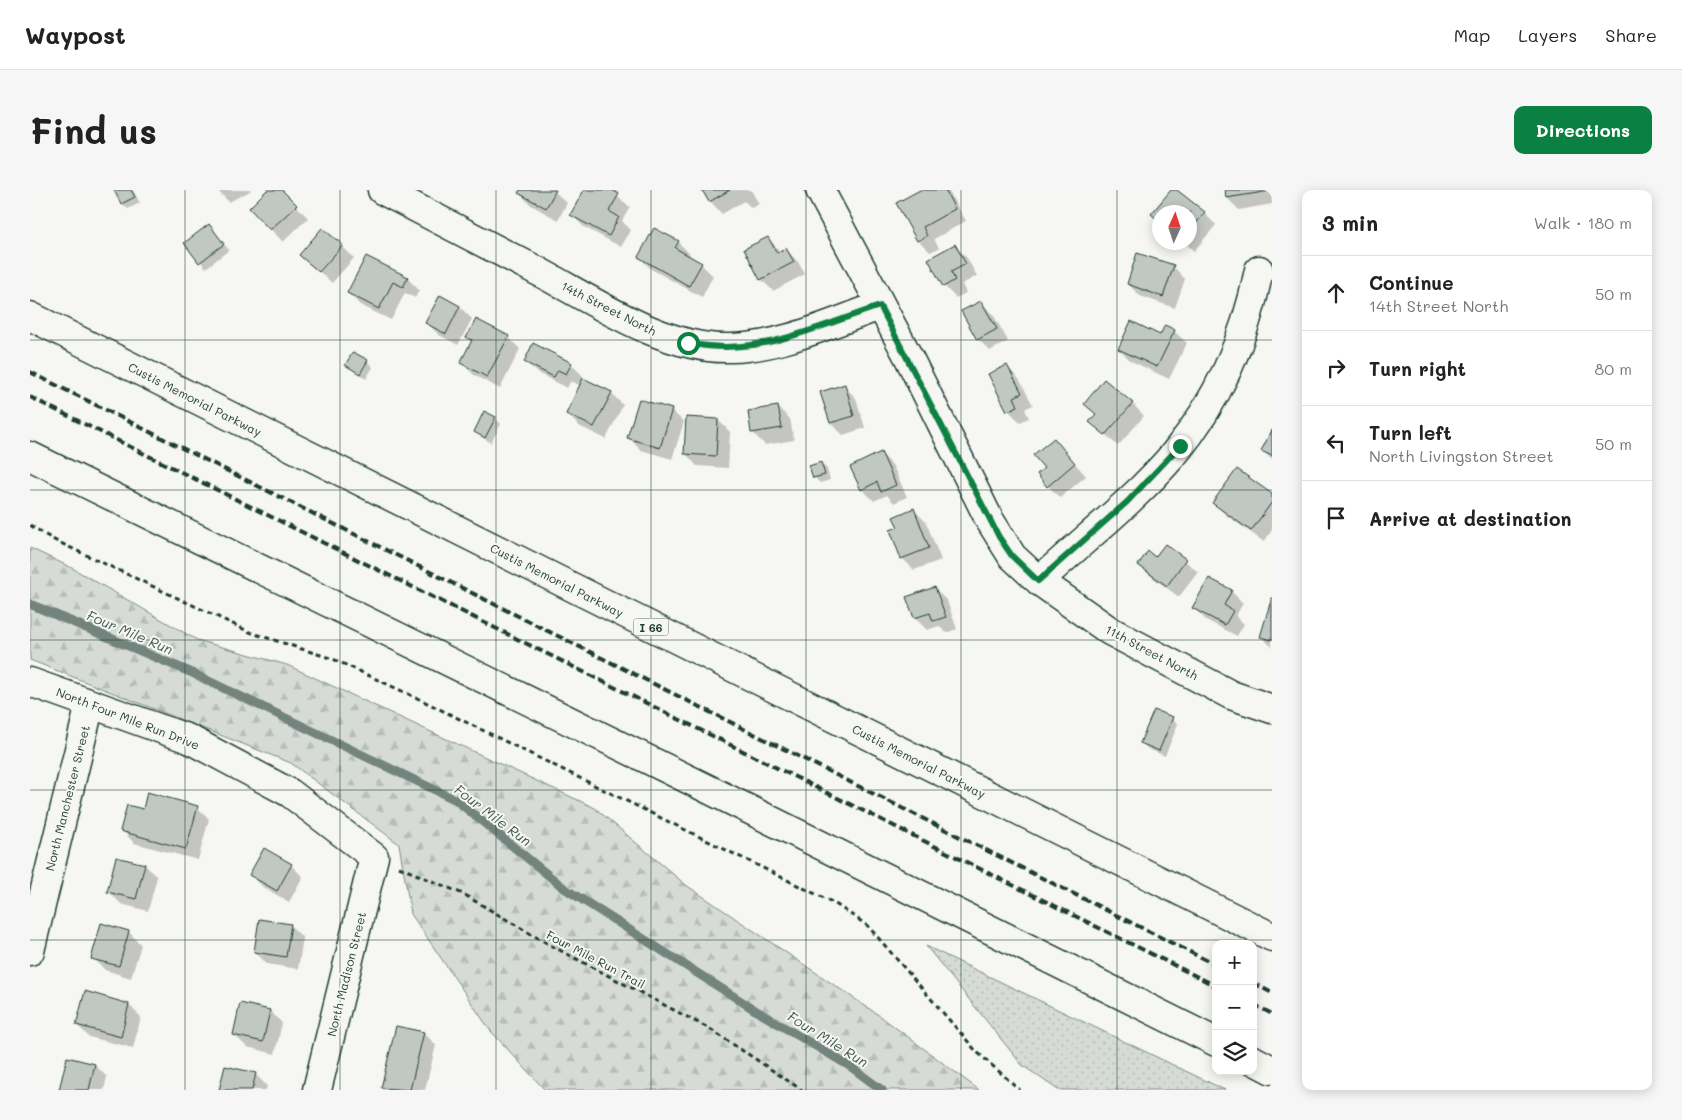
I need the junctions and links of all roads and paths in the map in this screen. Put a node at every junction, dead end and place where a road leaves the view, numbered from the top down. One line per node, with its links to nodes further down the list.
1 (382, 190): 4 (main road, 14th Street North)
2 (820, 190): 4 (main road, 11th Street North)
3 (1259, 270): 8 (main road)
4 (880, 306): 8 (main road, 11th Street North)
5 (30, 316): 13 (main road, Custis Memorial Parkway / I 66)
6 (30, 456): 15 (main road)
7 (30, 525): 20 (path)
8 (1038, 581): 11 (main road, 11th Street North)
9 (30, 682): 10 (main road, North Four Mile Run Drive)
10 (90, 704): 12 (main road, North Four Mile Run Drive); 14 (main road, North Manchester Street)
11 (1272, 709)
12 (374, 857): 18 (main road, North Madison Street); 19 (path, Four Mile Run Trail)
13 (1272, 937)
14 (30, 951)
15 (1212, 1040)
16 (1257, 1062): 17 (main road)
17 (1272, 1070)
18 (317, 1090)
19 (802, 1090)
20 (1020, 1090)

